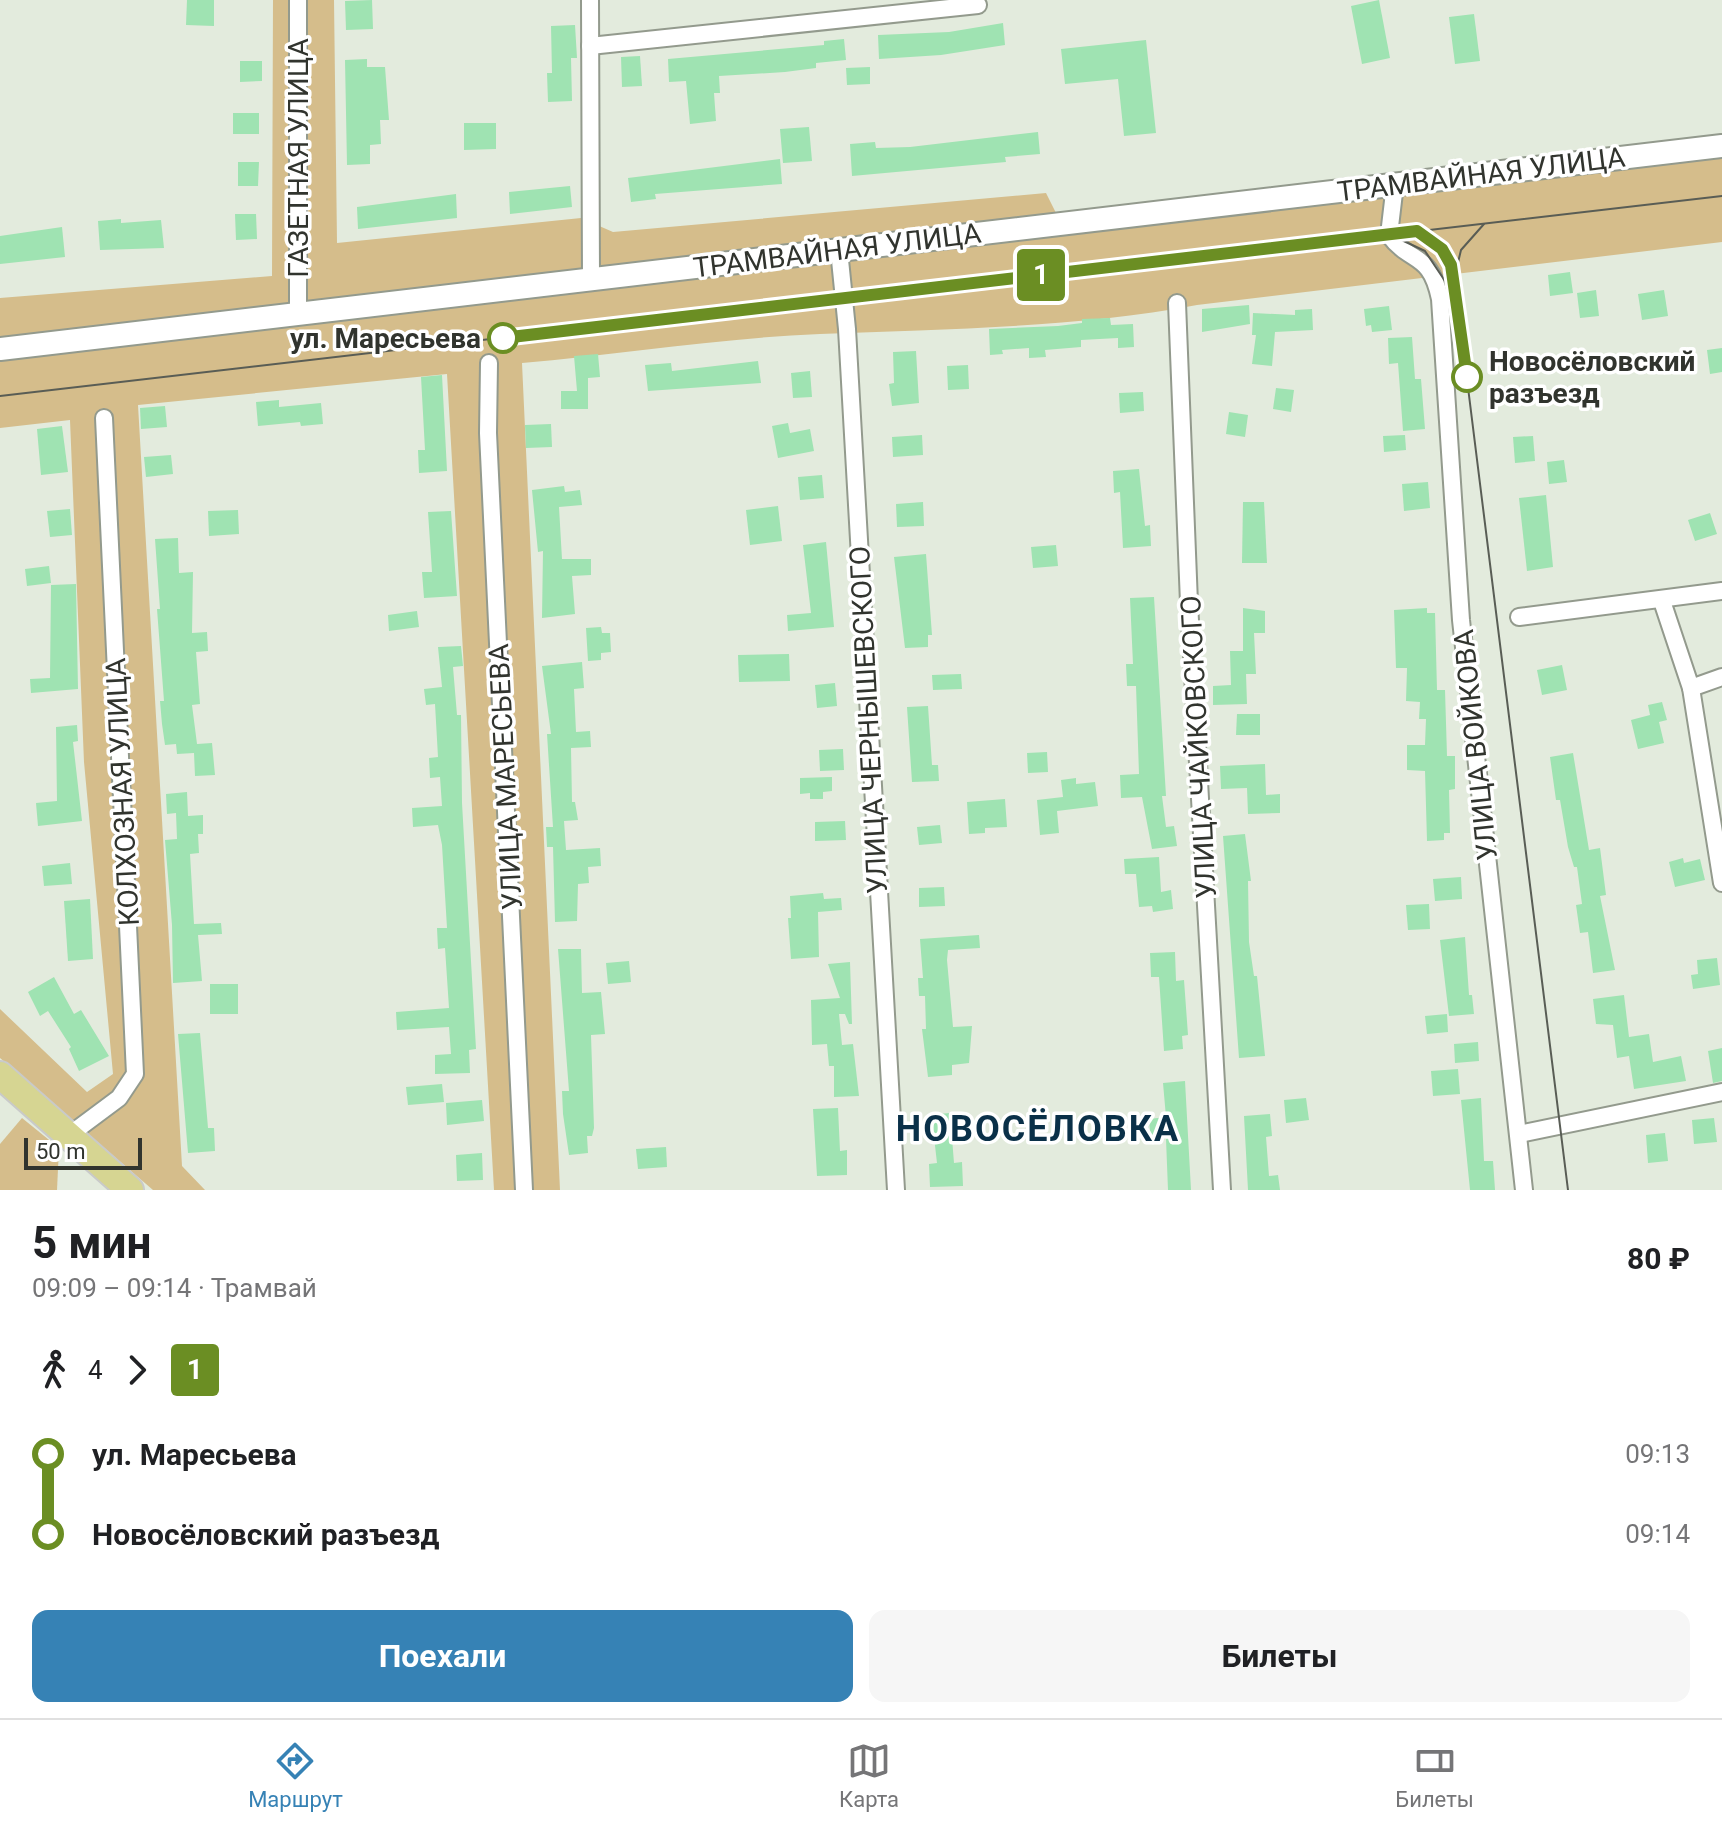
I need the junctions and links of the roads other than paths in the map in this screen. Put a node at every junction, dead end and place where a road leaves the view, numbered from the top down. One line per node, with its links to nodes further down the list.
1 (298, 0): 10 (street, ГАЗЕТНАЯ УЛИЦА)
2 (590, 0): 4 (street)
3 (978, 5): 4 (street)
4 (590, 46): 8 (street)
5 (1722, 146): 6 (main road, ТРАМВАЙНАЯ УЛИЦА)
6 (1395, 184): 7 (main road, ТРАМВАЙНАЯ УЛИЦА); 22 (street, УЛИЦА ВОЙКОВА)
7 (839, 250): 8 (main road, ТРАМВАЙНАЯ УЛИЦА); 26 (street, УЛИЦА ЧЕРНЫШЕВСКОГО)
8 (591, 279): 10 (main road, ТРАМВАЙНАЯ УЛИЦА)
9 (1177, 303): 27 (street, УЛИЦА ЧАЙКОВСКОГО)
10 (298, 315): 11 (main road, ТРАМВАЙНАЯ УЛИЦА)
11 (0, 349)
12 (489, 363): 25 (street, УЛИЦА МАРЕСЬЕВА)
13 (104, 418): 23 (street, КОЛХОЗНАЯ УЛИЦА)
14 (1722, 591): 15 (street)
15 (1662, 601): 16 (street); 18 (street)
16 (1519, 617)
17 (1722, 677): 18 (street)
18 (1691, 688): 19 (street)
19 (1722, 883)
20 (0, 1075): 23 (main road)
21 (1722, 1092): 22 (street)
22 (1519, 1134): 28 (street, УЛИЦА ВОЙКОВА)
23 (68, 1136): 24 (main road)
24 (130, 1190)
25 (524, 1190)
26 (896, 1190)
27 (1222, 1190)
28 (1524, 1190)

